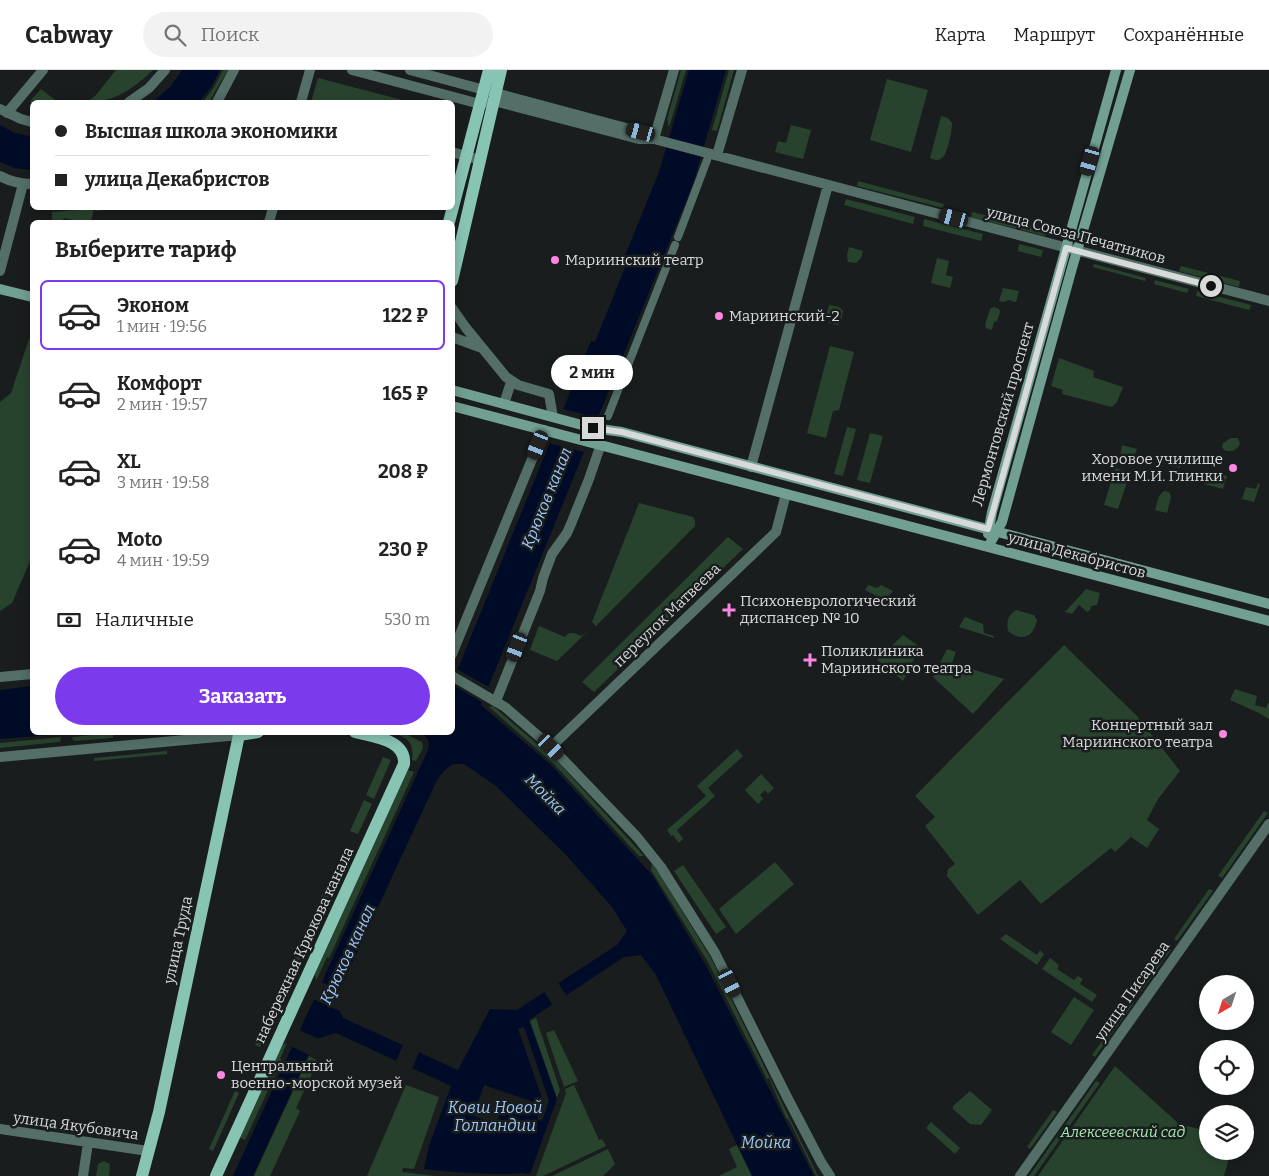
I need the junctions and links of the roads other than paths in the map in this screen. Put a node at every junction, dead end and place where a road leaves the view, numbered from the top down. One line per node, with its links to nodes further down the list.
1 (43, 70): 18 (street)
2 (165, 70): 14 (street)
3 (234, 70): 15 (street)
4 (310, 70): 16 (street)
5 (352, 70): 17 (street)
6 (410, 70): 13 (street)
7 (489, 70): 13 (main road)
8 (501, 70): 13 (main road)
9 (674, 70): 20 (street)
10 (742, 70): 23 (street)
11 (1116, 70): 29 (main road, Лермонтовский проспект)
12 (1130, 70): 30 (main road, Лермонтовский проспект)
13 (491, 94): 17 (main road); 20 (street); 24 (main road)
14 (132, 100)
15 (218, 100)
16 (302, 100)
17 (480, 104): 22 (main road)
18 (3, 111): 19 (street)
19 (30, 121)
20 (654, 139): 23 (street, улица Союза Печатников)
21 (455, 153): 22 (street)
22 (466, 156): 24 (street); 28 (main road)
23 (709, 156): 27 (street, улица Союза Печатников); 43 (street)
24 (480, 160): 31 (main road)
25 (0, 176): 26 (street)
26 (28, 184): 32 (street)
27 (828, 185): 29 (street, улица Союза Печатников); 47 (street)
28 (455, 199)
29 (1066, 248): 30 (street, улица Союза Печатников); 49 (main road, Лермонтовский проспект)
30 (1077, 250): 35 (street, улица Союза Печатников); 49 (main road, Лермонтовский проспект)
31 (455, 268)
32 (0, 272)
33 (0, 289): 34 (main road)
34 (30, 296)
35 (1269, 301)
36 (455, 312): 38 (street)
37 (455, 339): 38 (street)
38 (482, 348): 39 (street)
39 (511, 382): 41 (street); 44 (street)
40 (455, 391): 41 (main road)
41 (504, 404): 44 (main road)
42 (455, 407): 45 (main road)
43 (608, 416)
44 (556, 418): 47 (main road, улица Декабристов)
45 (549, 431): 46 (main road, улица Декабристов); 53 (street)
46 (601, 444): 48 (main road, улица Декабристов); 57 (street)
47 (751, 467): 49 (main road, улица Декабристов)
48 (786, 494): 50 (main road, улица Декабристов); 60 (street, переулок Матвеева)
49 (993, 531): 50 (main road, Лермонтовский проспект); 51 (main road, улица Декабристов)
50 (988, 547): 52 (main road, улица Декабристов)
51 (1269, 604)
52 (1269, 621)
53 (455, 647)
54 (30, 674): 55 (street)
55 (0, 677)
56 (455, 677): 57 (street)
57 (496, 700): 60 (street)
58 (239, 735): 61 (street); 65 (main road, улица Труда)
59 (366, 735): 68 (main road, набережная Крюкова канала)
60 (551, 747): 69 (street)
61 (0, 757)
62 (1269, 824): 70 (street, улица Писарева)
63 (0, 1130): 64 (street, улица Якубовича)
64 (88, 1142): 65 (street, улица Якубовича); 66 (street)
65 (148, 1151): 67 (main road, улица Труда)
66 (83, 1176)
67 (142, 1176)
68 (216, 1176)
69 (830, 1176)
70 (1020, 1176)

